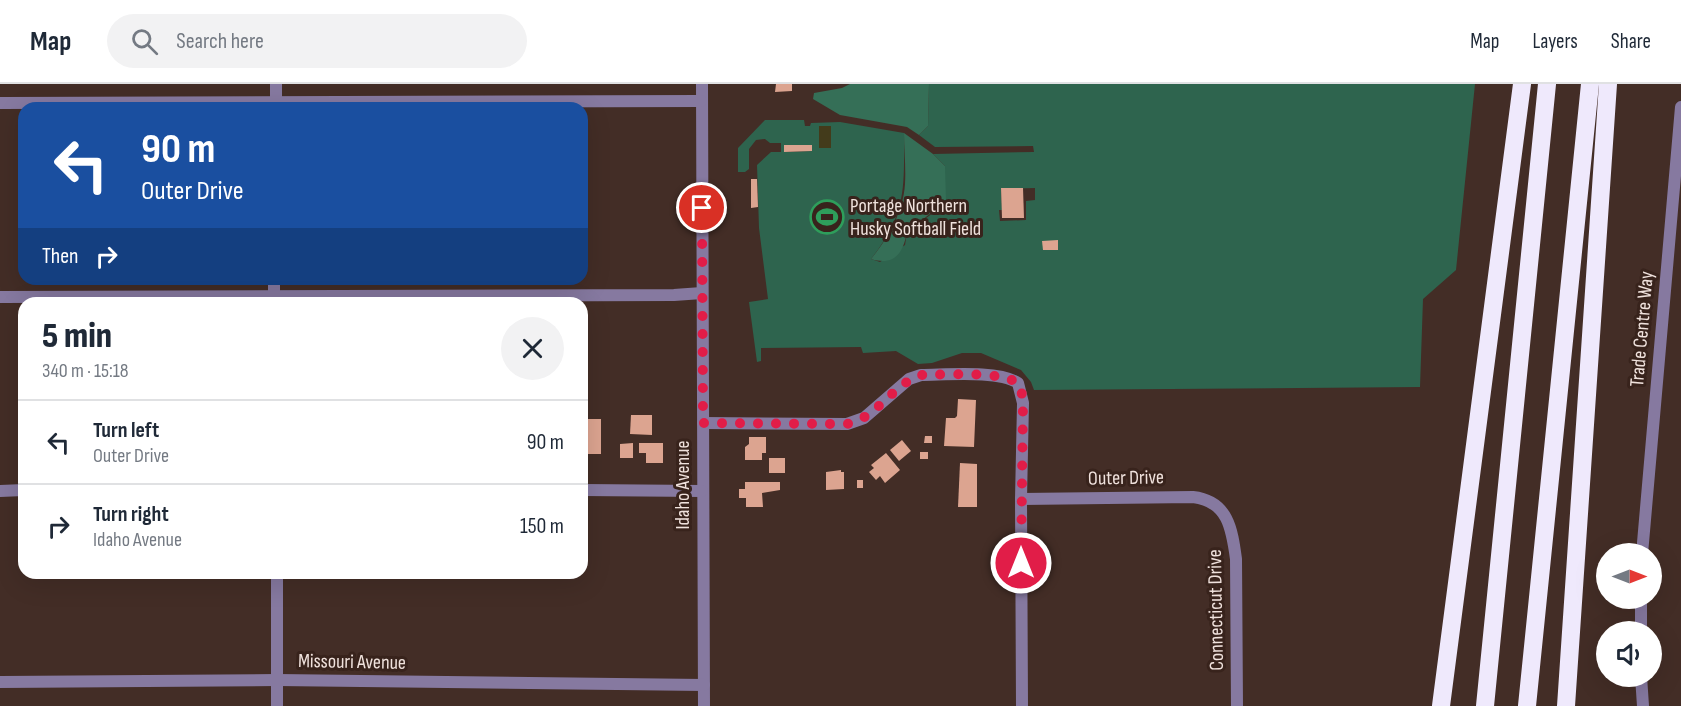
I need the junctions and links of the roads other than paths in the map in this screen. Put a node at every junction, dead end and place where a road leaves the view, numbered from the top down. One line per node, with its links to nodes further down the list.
1 (276, 84): 8 (street)
2 (702, 84): 7 (street, Idaho Avenue)
3 (1522, 84): 34 (highway)
4 (1547, 84): 35 (highway)
5 (1590, 84): 36 (highway)
6 (1608, 84): 37 (highway)
7 (701, 101): 9 (street); 13 (street, Idaho Avenue)
8 (276, 102)
9 (588, 102)
10 (0, 103): 11 (street)
11 (18, 103)
12 (1681, 107): 24 (street, Trade Centre Way)
13 (702, 293): 16 (street); 17 (street, Idaho Avenue)
14 (0, 297): 15 (street)
15 (18, 297)
16 (474, 297)
17 (703, 423): 21 (street, Idaho Avenue); 22 (street)
18 (0, 490): 19 (street)
19 (18, 490)
20 (588, 490): 21 (street)
21 (702, 491): 28 (street, Idaho Avenue)
22 (1021, 499): 23 (street, Outer Drive); 32 (street)
23 (1224, 515): 33 (street, Connecticut Drive)
24 (1643, 543)
25 (277, 579): 26 (street)
26 (277, 681): 27 (street, Missouri Avenue); 28 (street, Missouri Avenue); 30 (street)
27 (0, 682)
28 (704, 684): 31 (street, Idaho Avenue)
29 (1642, 687): 38 (street)
30 (277, 706)
31 (704, 706)
32 (1022, 706)
33 (1237, 706)
34 (1441, 706)
35 (1485, 706)
36 (1527, 706)
37 (1566, 706)
38 (1643, 706)

